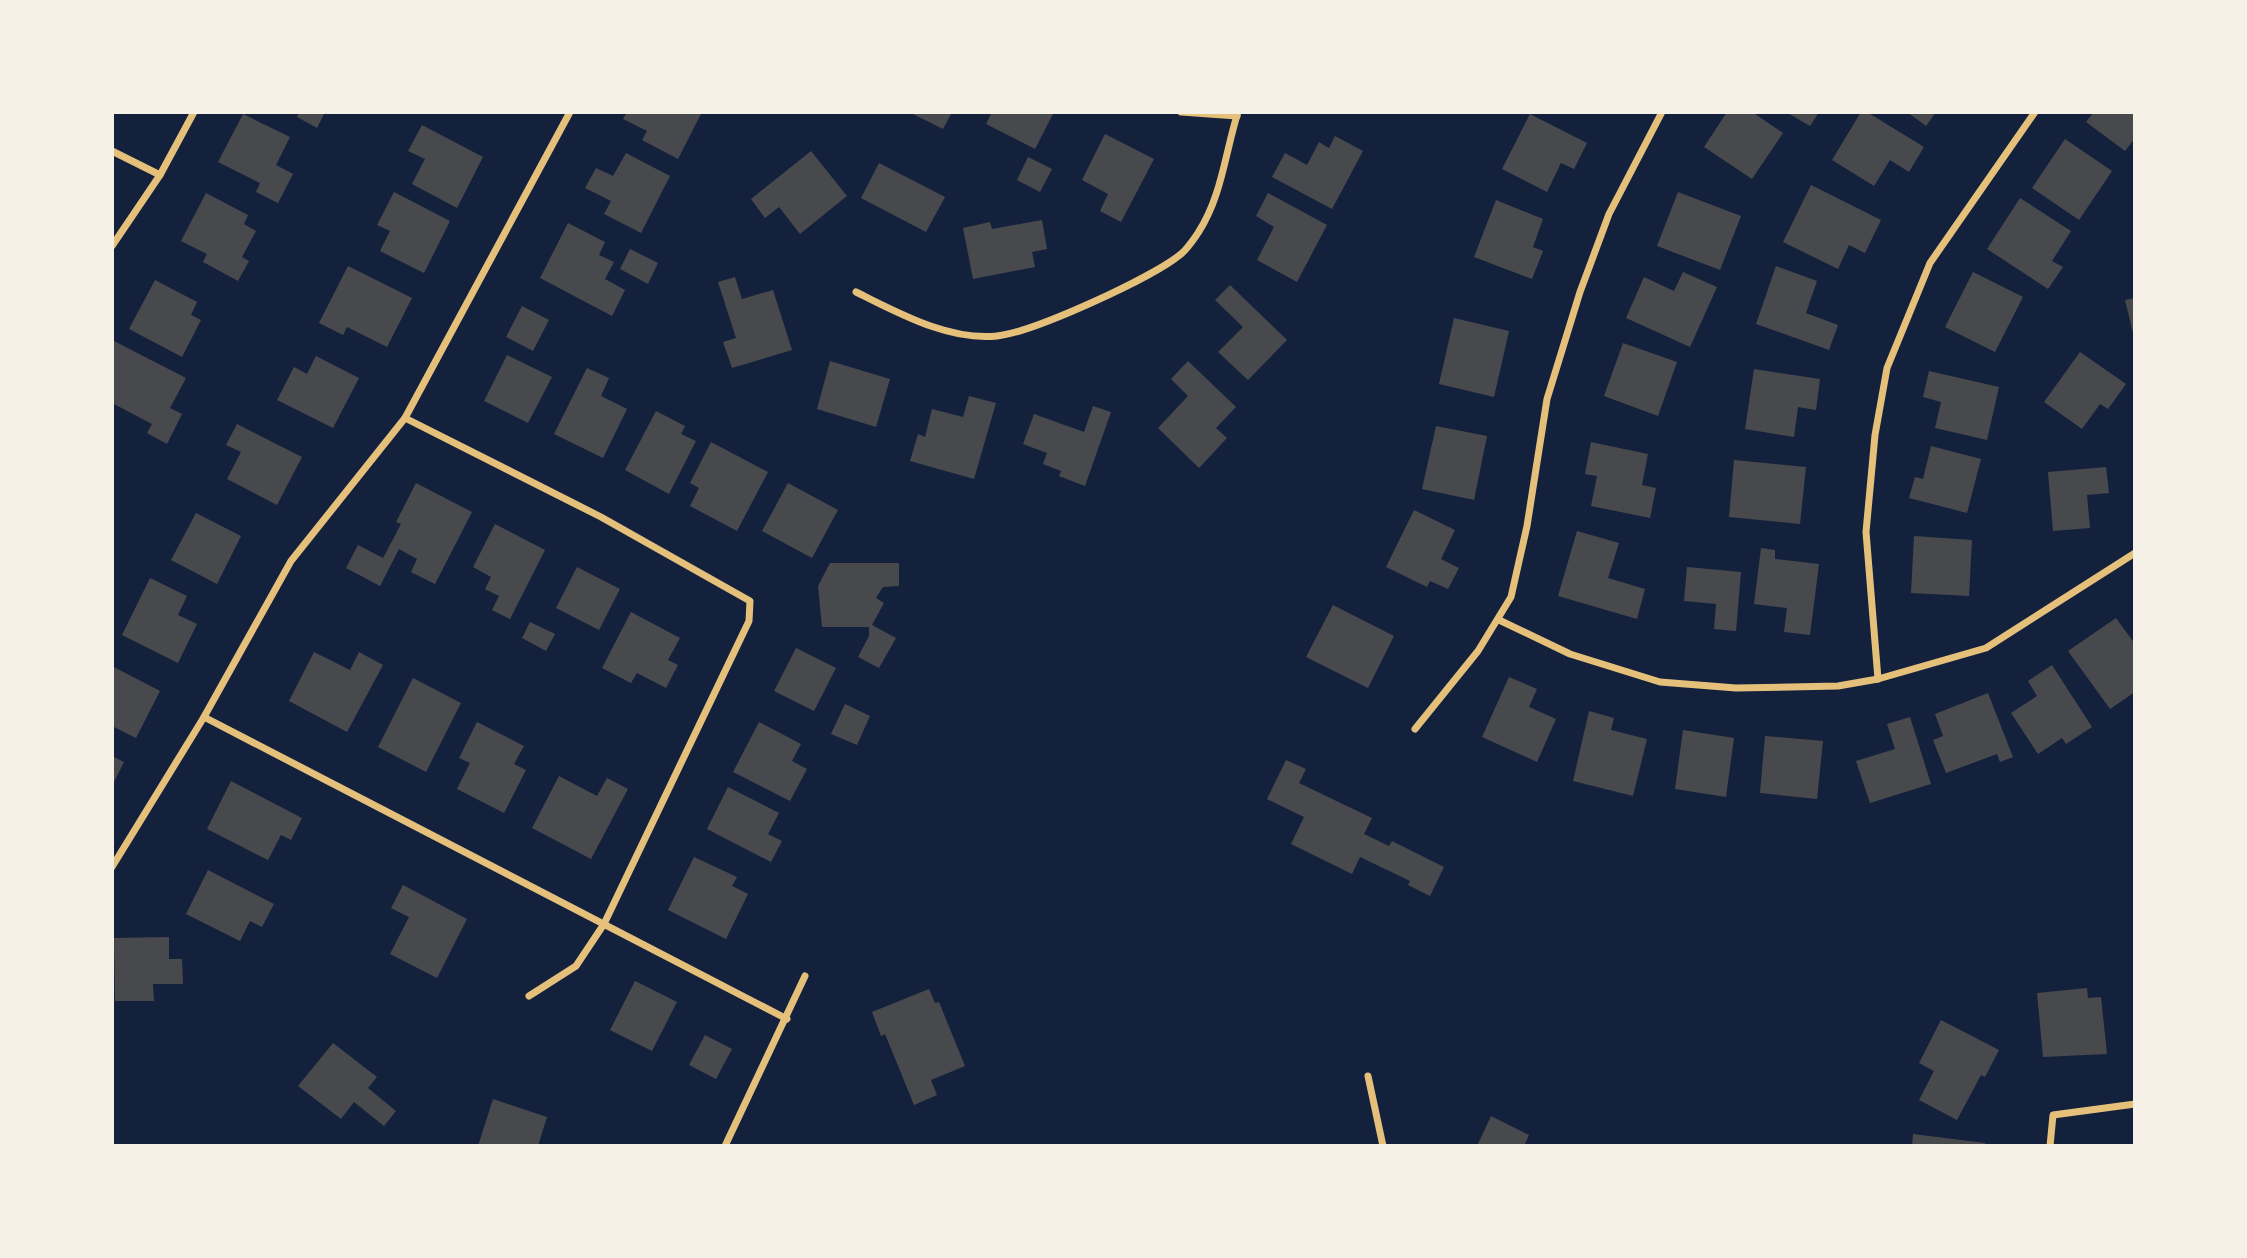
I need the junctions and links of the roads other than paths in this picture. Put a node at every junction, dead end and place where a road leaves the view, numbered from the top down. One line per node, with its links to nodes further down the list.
1 (194, 112): 8 (street)
2 (570, 112): 11 (street)
3 (1181, 112): 6 (street)
4 (1662, 112): 13 (street)
5 (2035, 112): 14 (street)
6 (1238, 114): 10 (street)
7 (112, 151): 8 (street)
8 (160, 175): 9 (street)
9 (112, 246)
10 (856, 292)
11 (405, 418): 15 (street); 18 (street)
12 (2135, 552): 14 (street)
13 (1499, 620): 14 (street); 16 (street)
14 (1878, 679)
15 (204, 718): 17 (street); 18 (street)
16 (1416, 729)
17 (112, 867)
18 (604, 925): 20 (street); 21 (street)
19 (805, 976): 21 (street)
20 (529, 996)
21 (787, 1019): 24 (street)
22 (1368, 1076): 25 (street)
23 (2135, 1104): 26 (street)
24 (725, 1146)
25 (1383, 1146)
26 (2050, 1146)

